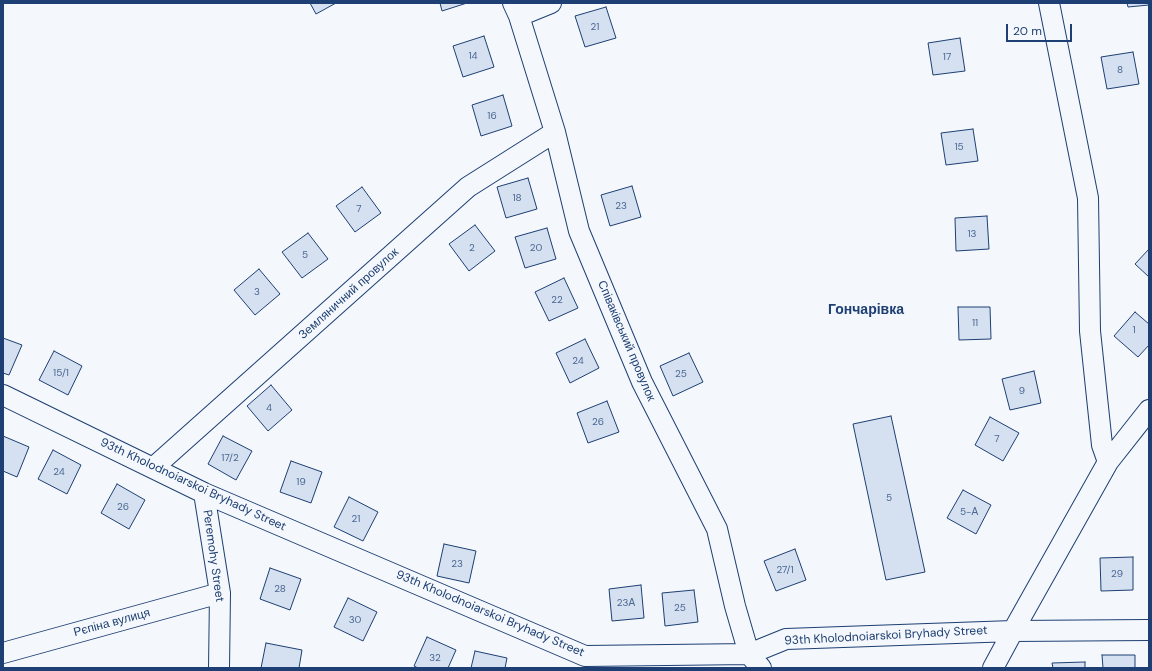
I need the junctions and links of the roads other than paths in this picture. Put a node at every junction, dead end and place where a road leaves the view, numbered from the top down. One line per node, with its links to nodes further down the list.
1 (551, 3): 3 (street)
2 (1049, 3): 7 (street)
3 (516, 10): 4 (street, Співаківський провулок)
4 (555, 132): 8 (street, Земляничний провулок); 14 (street, Співаківський провулок)
5 (3, 395): 8 (street, 93th Kholodnoiarskoi Bryhady Street)
6 (1149, 410): 7 (street)
7 (1108, 462): 12 (street)
8 (153, 468): 9 (street, 93th Kholodnoiarskoi Bryhady Street)
9 (204, 493): 10 (street, Peremohy Street); 14 (street, 93th Kholodnoiarskoi Bryhady Street)
10 (220, 593): 13 (street, Рєпіна вулиця); 15 (street, Peremohy Street)
11 (1149, 630): 12 (street, 93th Kholodnoiarskoi Bryhady Street)
12 (1012, 631): 14 (street, 93th Kholodnoiarskoi Bryhady Street); 16 (street)
13 (3, 653)
14 (755, 661)
15 (219, 668)
16 (993, 668)

